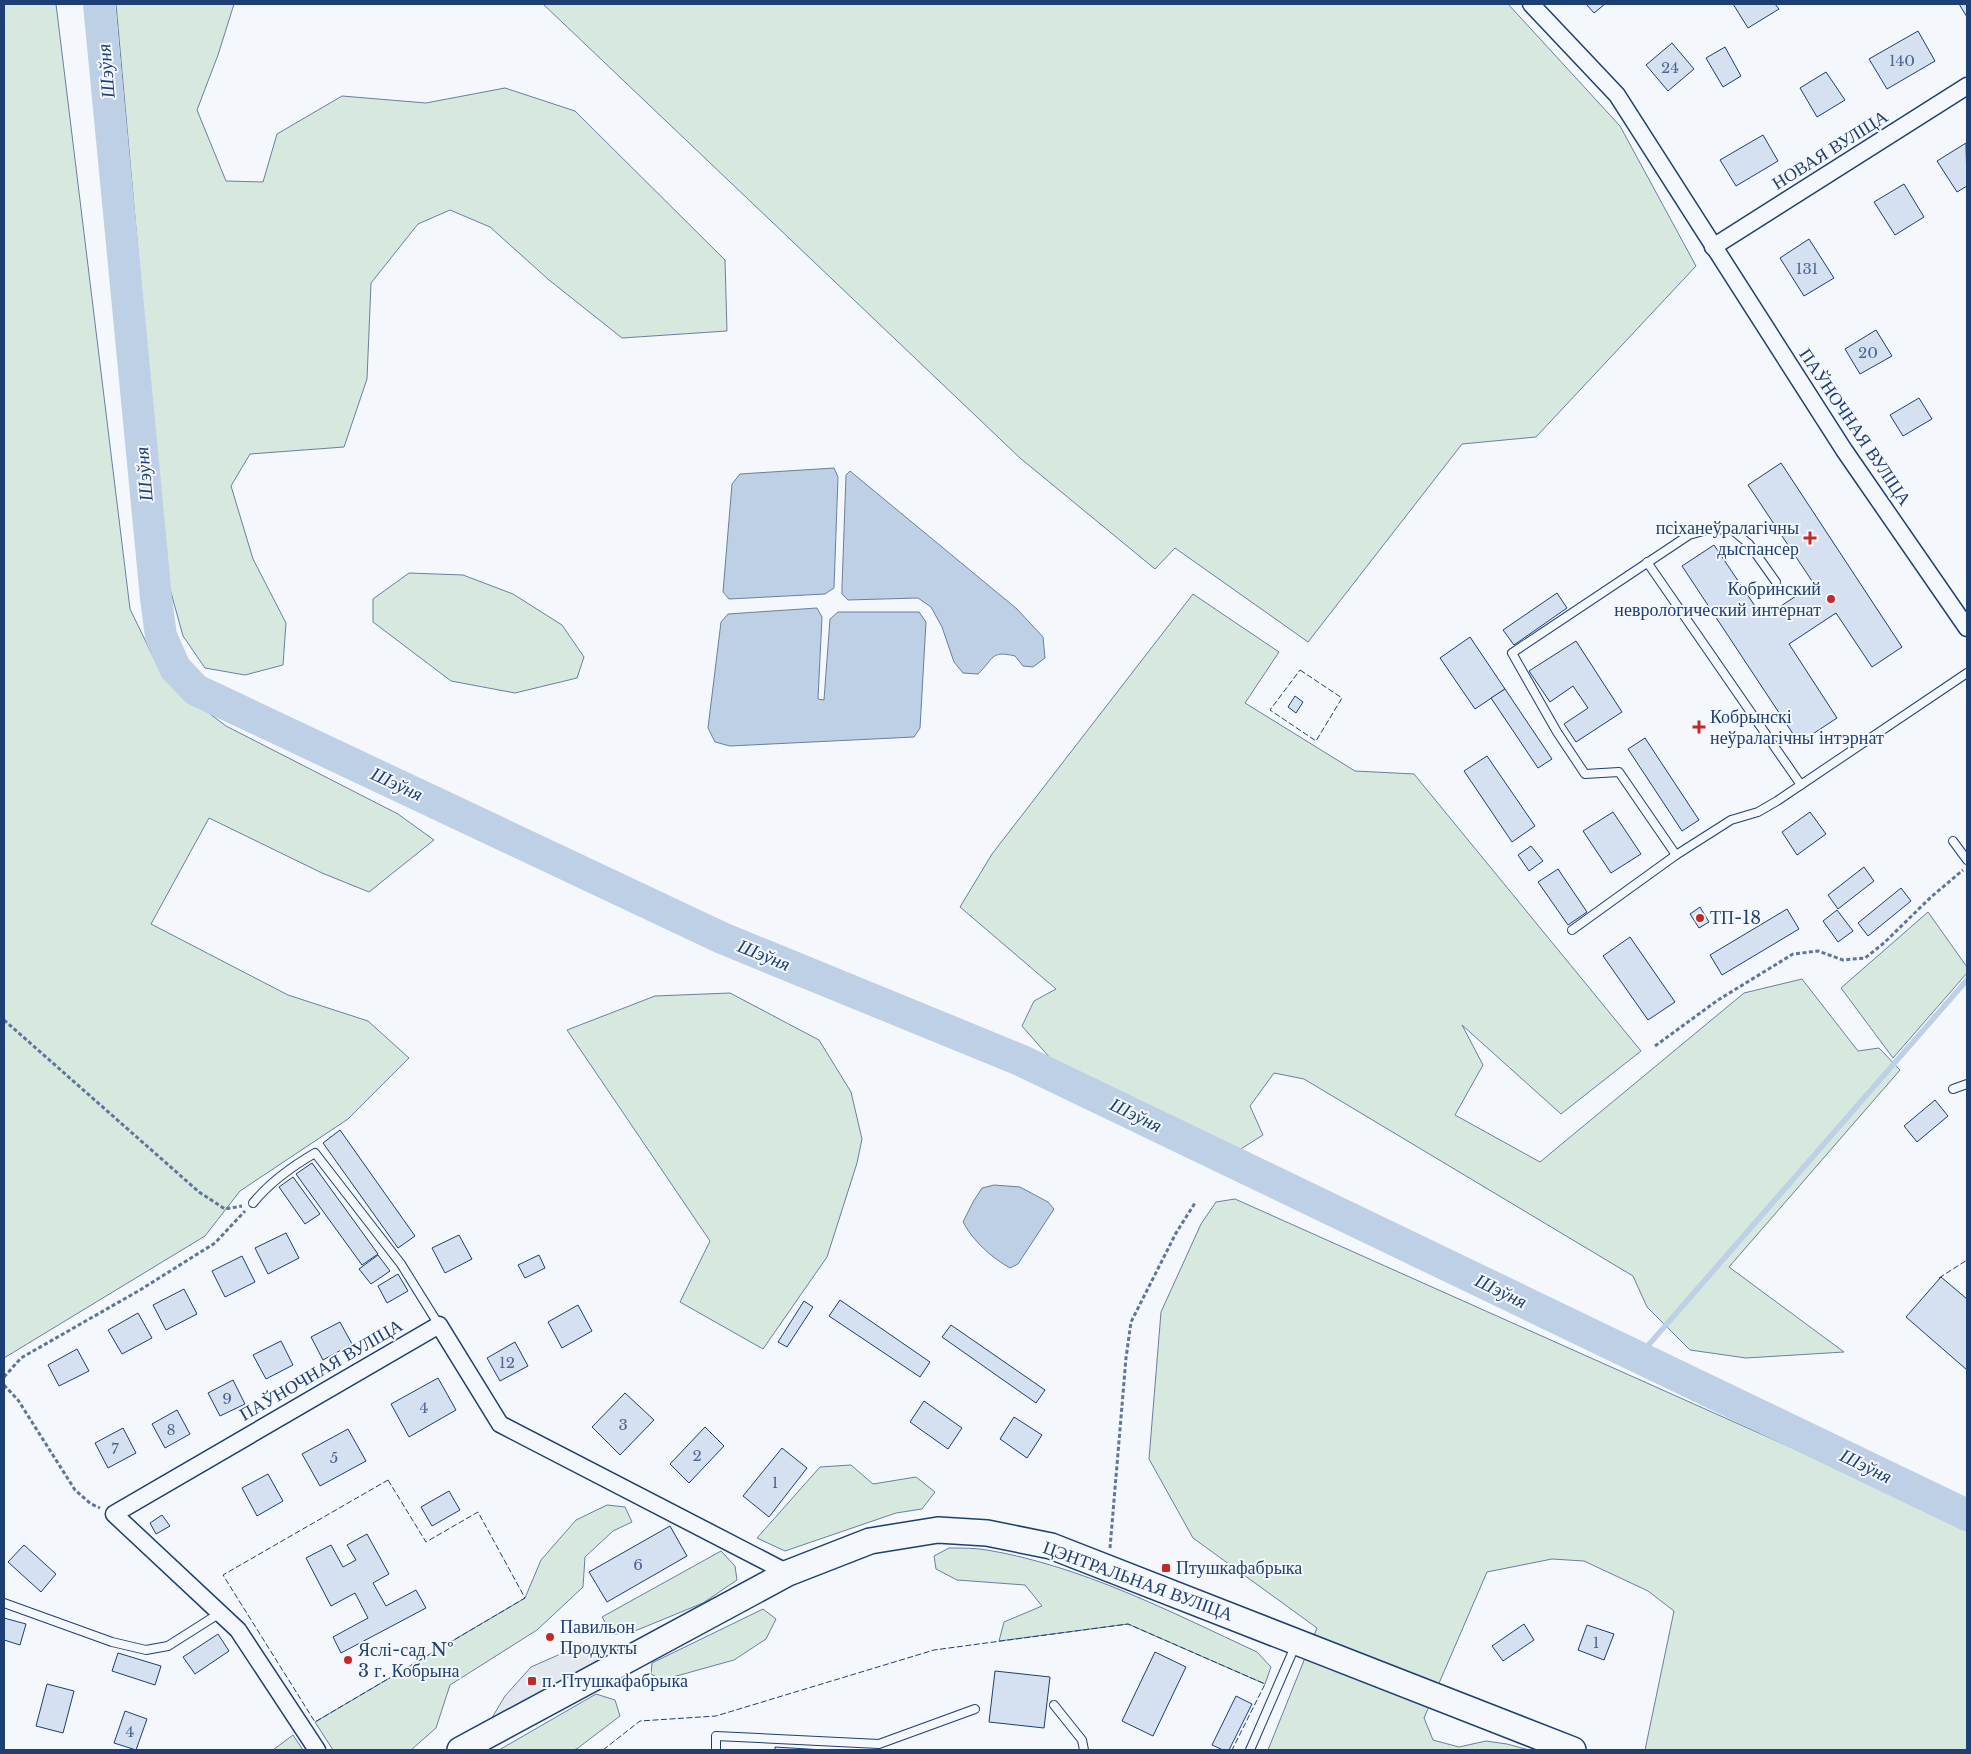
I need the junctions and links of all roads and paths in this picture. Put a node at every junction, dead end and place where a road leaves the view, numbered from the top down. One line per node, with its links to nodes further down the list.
1 (1531, 4): 3 (street, ПАЎНОЧНАЯ ВУЛІЦА)
2 (1967, 86): 3 (street, НОВАЯ ВУЛІЦА)
3 (1713, 247): 6 (street, ПАЎНОЧНАЯ ВУЛІЦА)
4 (1647, 562): 5 (lane); 8 (lane); 10 (lane)
5 (1776, 582)
6 (1967, 628)
7 (1967, 673): 8 (lane)
8 (1800, 785): 10 (lane)
9 (1953, 840): 11 (lane)
10 (1676, 855): 13 (lane)
11 (1967, 860)
12 (1967, 867): 15 (path)
13 (1572, 930)
14 (4, 1020): 18 (path)
15 (1655, 1046)
16 (1967, 1084): 17 (lane)
17 (1953, 1089)
18 (253, 1203): 20 (lane); 21 (path)
19 (1195, 1203): 24 (path)
20 (439, 1325): 23 (street, ПАЎНОЧНАЯ ВУЛІЦА); 25 (street)
21 (4, 1377)
22 (4, 1385): 23 (path)
23 (114, 1514): 27 (street)
24 (1109, 1568): 25 (main road, ЦЭНТРАЛЬНАЯ ВУЛІЦА); 28 (main road, ЦЭНТРАЛЬНАЯ ВУЛІЦА)
25 (788, 1573): 33 (main road, ЦЭНТРАЛЬНАЯ ВУЛІЦА)
26 (4, 1603): 27 (lane)
27 (220, 1613): 32 (street)
28 (1297, 1642): 36 (lane); 37 (main road, ЦЭНТРАЛЬНАЯ ВУЛІЦА)
29 (1054, 1705): 35 (lane)
30 (975, 1709): 31 (lane)
31 (878, 1747): 34 (lane)
32 (317, 1750)
33 (460, 1750)
34 (716, 1750)
35 (1084, 1750)
36 (1250, 1750)
37 (1573, 1750)

